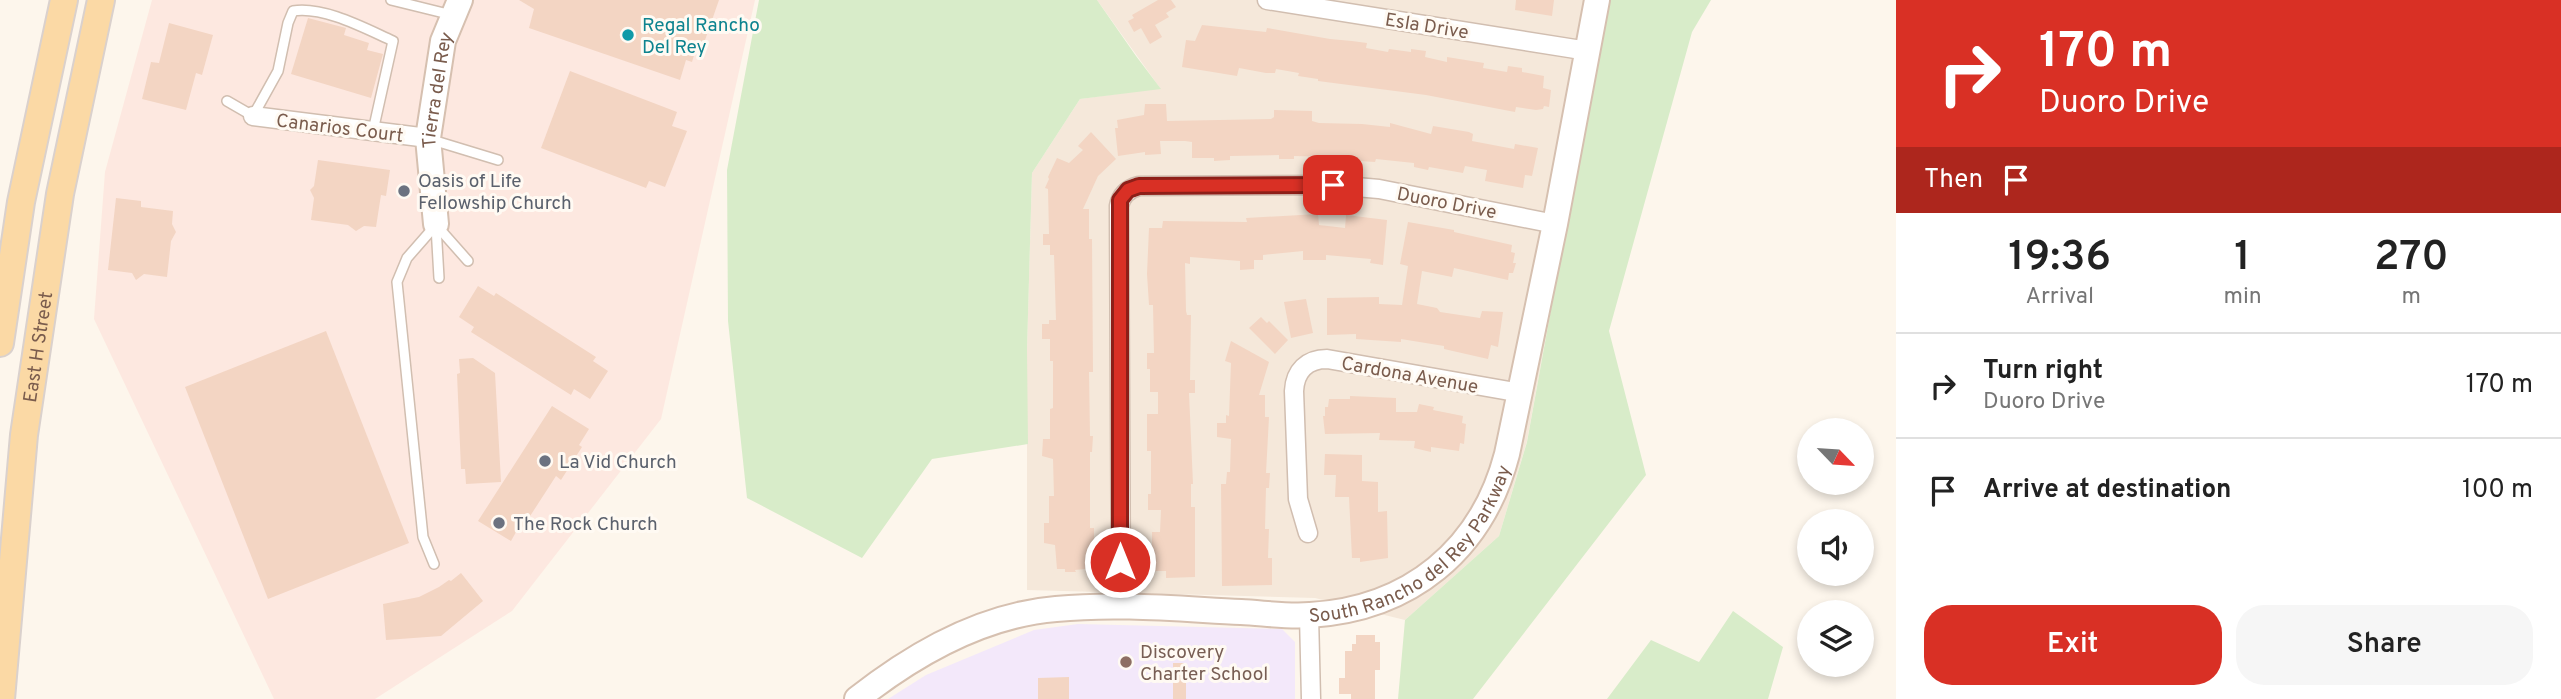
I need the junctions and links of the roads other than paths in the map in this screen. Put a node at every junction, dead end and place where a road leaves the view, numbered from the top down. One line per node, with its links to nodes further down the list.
1 (64, 0): 17 (main road, East H Street)
2 (101, 0): 23 (main road, East H Street)
3 (391, 0): 6 (lane)
4 (1267, 0): 7 (street, Esla Drive)
5 (1597, 0): 7 (street, South Rancho del Rey Parkway)
6 (457, 8): 11 (street, Tierra del Rey)
7 (1588, 51): 14 (street, South Rancho del Rey Parkway)
8 (227, 101): 9 (lane)
9 (253, 116): 10 (street, Canarios Court); 10 (lane)
10 (373, 131): 11 (street, Canarios Court)
11 (428, 138): 12 (lane); 13 (street, Tierra del Rey)
12 (498, 160)
13 (436, 224): 15 (lane); 16 (lane); 20 (lane)
14 (1555, 224): 18 (street, South Rancho del Rey Parkway); 21 (street, Duoro Drive)
15 (468, 261)
16 (439, 278)
17 (0, 343)
18 (1521, 393): 19 (street, Cardona Avenue); 22 (street, South Rancho del Rey Parkway)
19 (1308, 533)
20 (434, 564)
21 (1121, 606): 22 (street, South Rancho del Rey Parkway); 24 (street, South Rancho del Rey Parkway)
22 (1309, 615): 25 (street)
23 (1, 699)
24 (857, 699)
25 (1311, 699)

